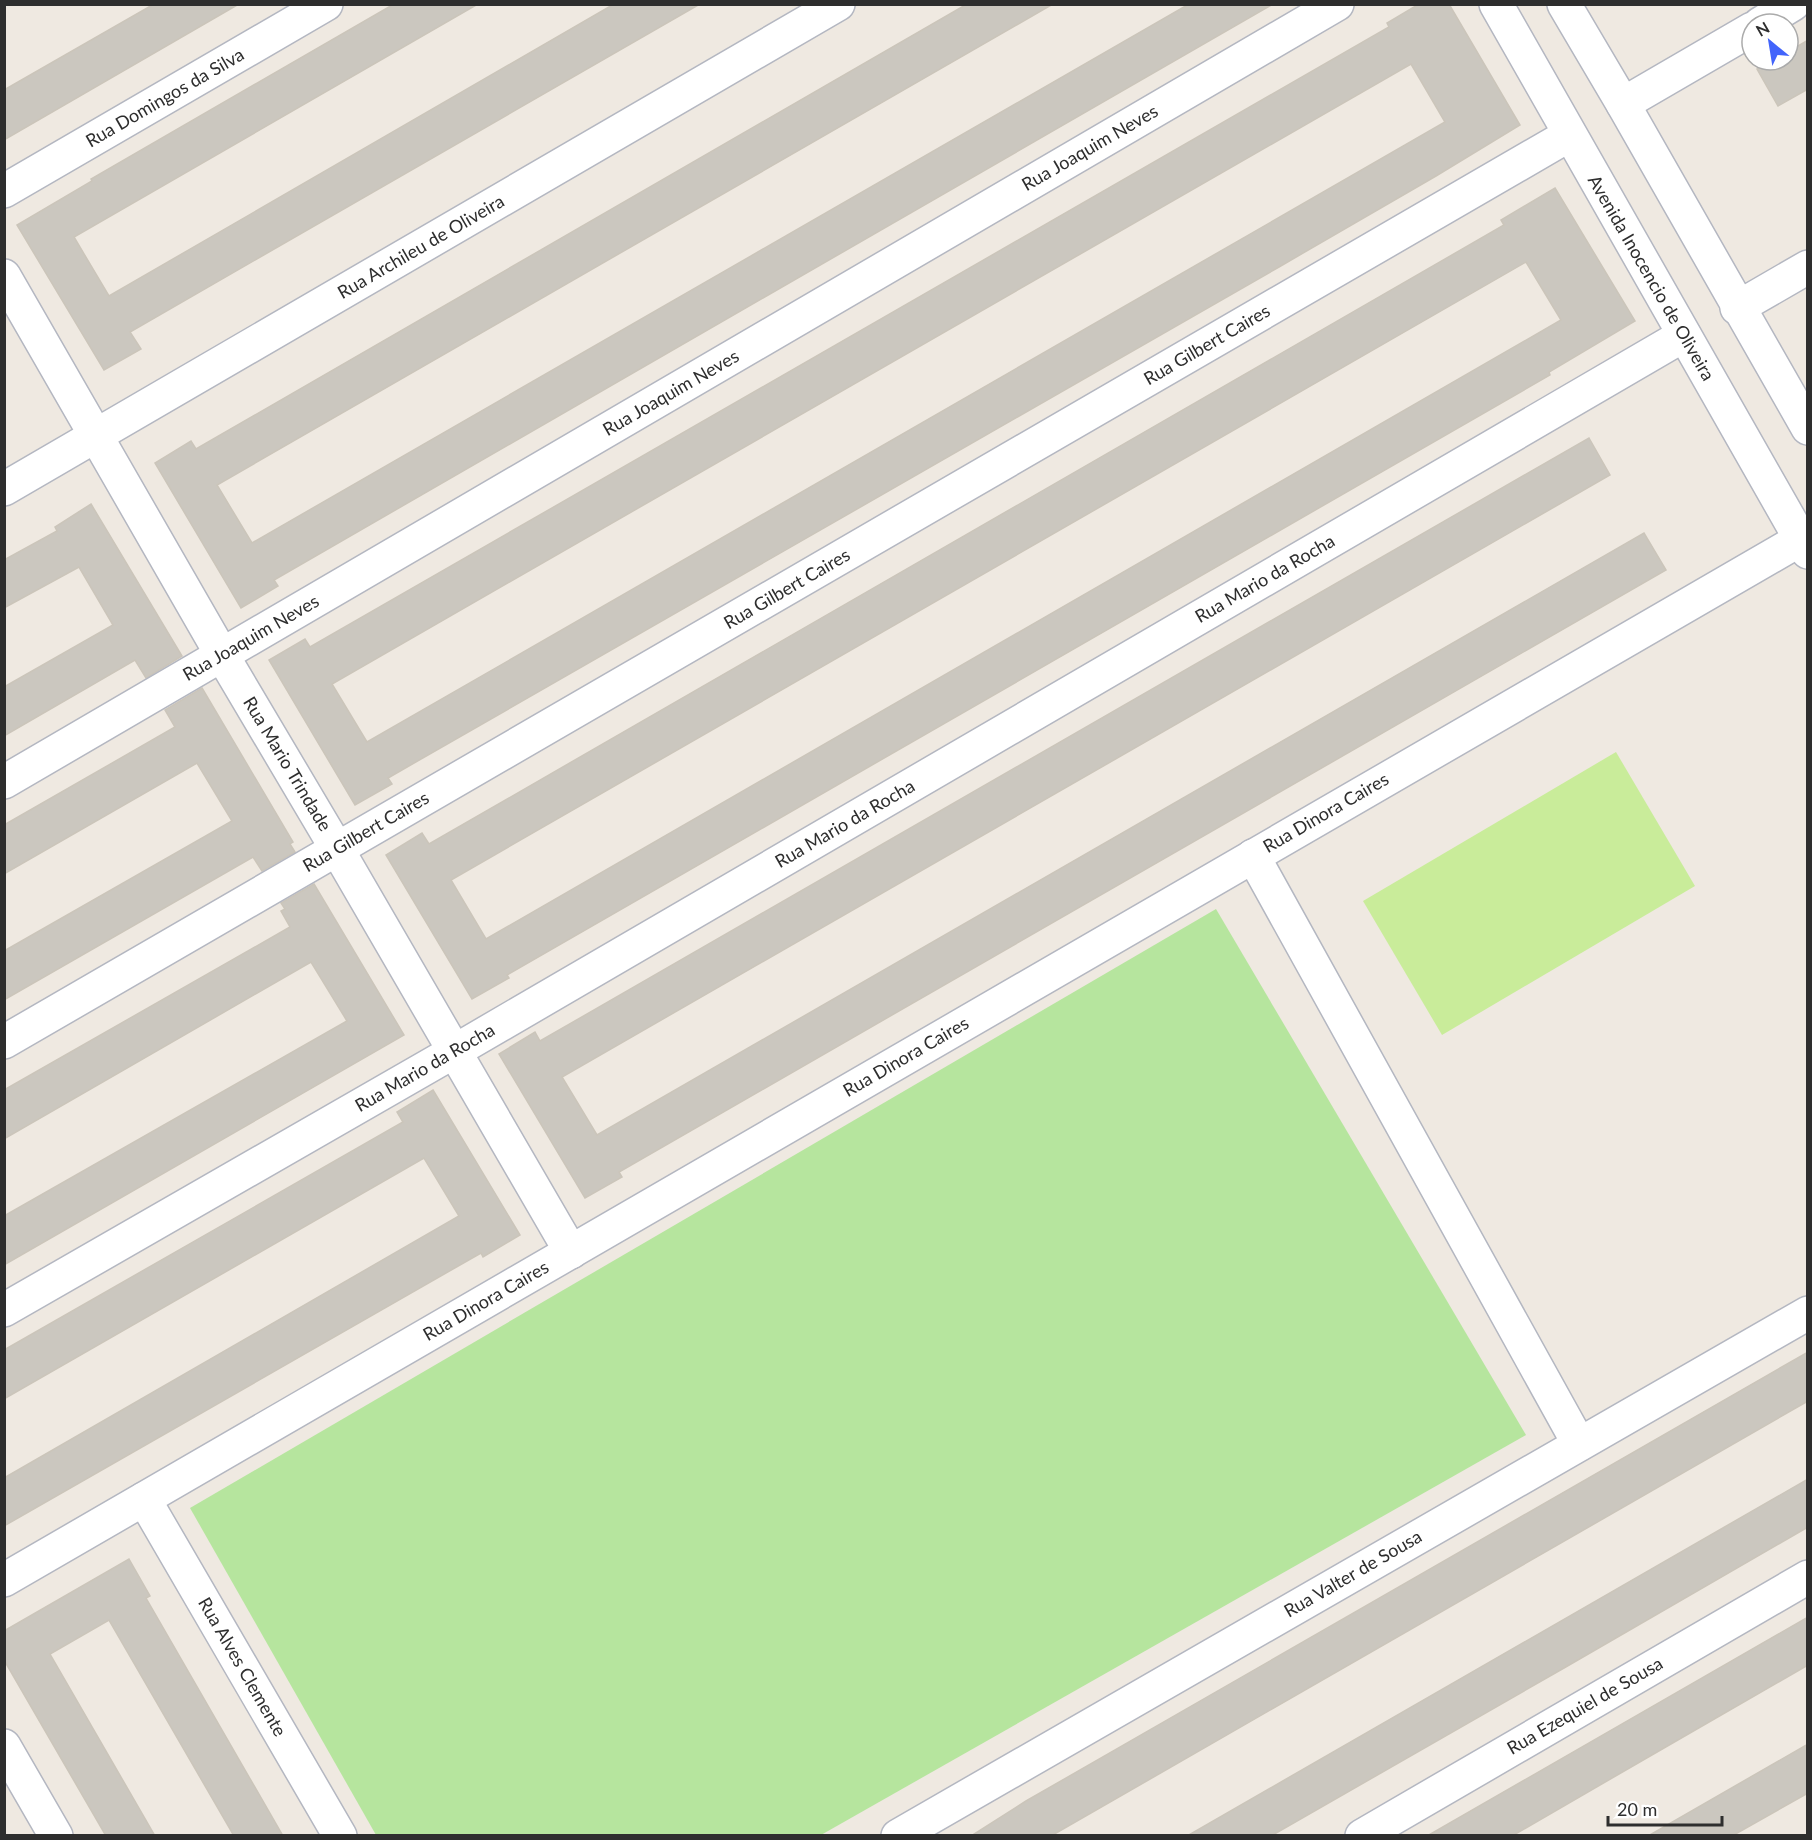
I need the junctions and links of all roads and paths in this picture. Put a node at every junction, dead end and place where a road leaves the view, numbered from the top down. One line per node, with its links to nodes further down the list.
1 (326, 4): 11 (street, Rua Domingos da Silva)
2 (838, 4): 17 (street, Rua Archileu de Oliveira)
3 (1336, 4): 20 (street, Rua Joaquim Neves)
4 (1496, 4): 10 (street, Avenida Inocencio de Oliveira)
5 (1564, 4): 9 (street)
6 (1793, 4): 7 (street)
7 (1780, 12)
8 (1740, 35): 9 (street)
9 (1623, 104): 14 (street)
10 (1569, 135): 15 (street, Avenida Inocencio de Oliveira); 22 (street, Rua Gilbert Caires)
11 (4, 191)
12 (1808, 267): 14 (street)
13 (4, 276): 17 (street, Rua Mario Trindade)
14 (1737, 308): 16 (street)
15 (1684, 335): 19 (street, Avenida Inocencio de Oliveira); 25 (street, Rua Mario da Rocha)
16 (1808, 428)
17 (97, 436): 18 (street, Rua Archileu de Oliveira); 20 (street, Rua Mario Trindade)
18 (4, 489)
19 (1805, 542): 23 (street, Rua Dinora Caires)
20 (222, 655): 21 (street, Rua Joaquim Neves); 22 (street, Rua Mario Trindade)
21 (4, 782)
22 (337, 849): 24 (street, Rua Gilbert Caires); 25 (street, Rua Mario Trindade)
23 (1253, 856): 26 (street, Rua Dinora Caires); 29 (street)
24 (4, 1042)
25 (455, 1051): 26 (street, Rua Mario Trindade); 27 (street, Rua Mario da Rocha)
26 (571, 1252): 30 (street, Rua Dinora Caires)
27 (4, 1310)
28 (1808, 1312): 29 (street, Rua Valter de Sousa)
29 (1579, 1444): 34 (street, Rua Valter de Sousa)
30 (144, 1499): 32 (street, Rua Dinora Caires); 36 (street, Rua Alves Clemente)
31 (1808, 1577): 37 (street, Rua Ezequiel de Sousa)
32 (4, 1580)
33 (4, 1746): 35 (street)
34 (902, 1834)
35 (56, 1836)
36 (340, 1836)
37 (1362, 1836)

